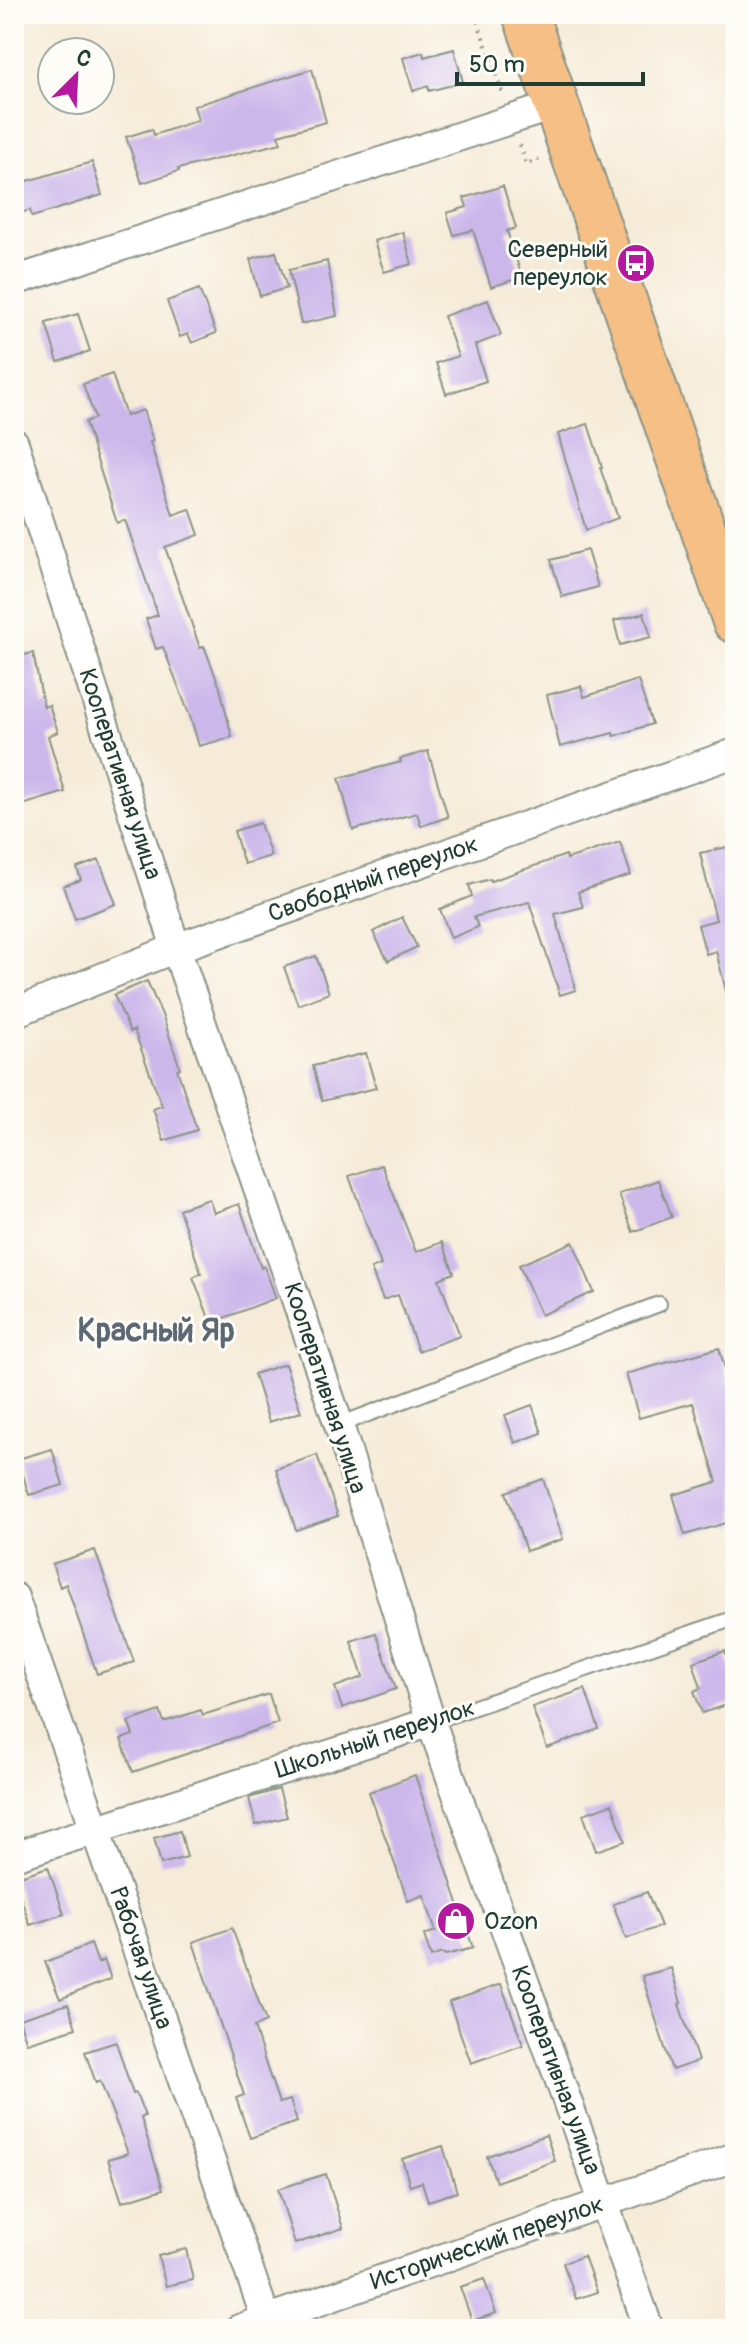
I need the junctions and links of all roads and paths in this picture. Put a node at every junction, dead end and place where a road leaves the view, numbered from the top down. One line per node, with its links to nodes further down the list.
1 (475, 14): 4 (path)
2 (525, 14): 3 (main road)
3 (556, 105): 4 (street); 7 (main road)
4 (512, 119): 5 (street)
5 (14, 281)
6 (14, 443): 9 (street, Кооперативная улица)
7 (735, 621)
8 (735, 753): 9 (street, Свободный переулок)
9 (176, 948): 10 (street, Свободный переулок); 12 (street, Кооперативная улица)
10 (14, 1013)
11 (659, 1304): 12 (lane)
12 (339, 1425): 15 (street, Кооперативная улица)
13 (14, 1597): 16 (street, Рабочая улица)
14 (735, 1618): 15 (lane, Школьный переулок)
15 (431, 1722): 16 (street, Школьный переулок); 19 (street, Кооперативная улица)
16 (96, 1829): 17 (street, Школьный переулок); 20 (street, Рабочая улица)
17 (14, 1856)
18 (735, 2157): 19 (street, Исторический переулок)
19 (604, 2204): 20 (street, Исторический переулок); 22 (street, Кооперативная улица)
20 (266, 2319): 21 (street, Исторический переулок)
21 (239, 2329)
22 (649, 2329)

